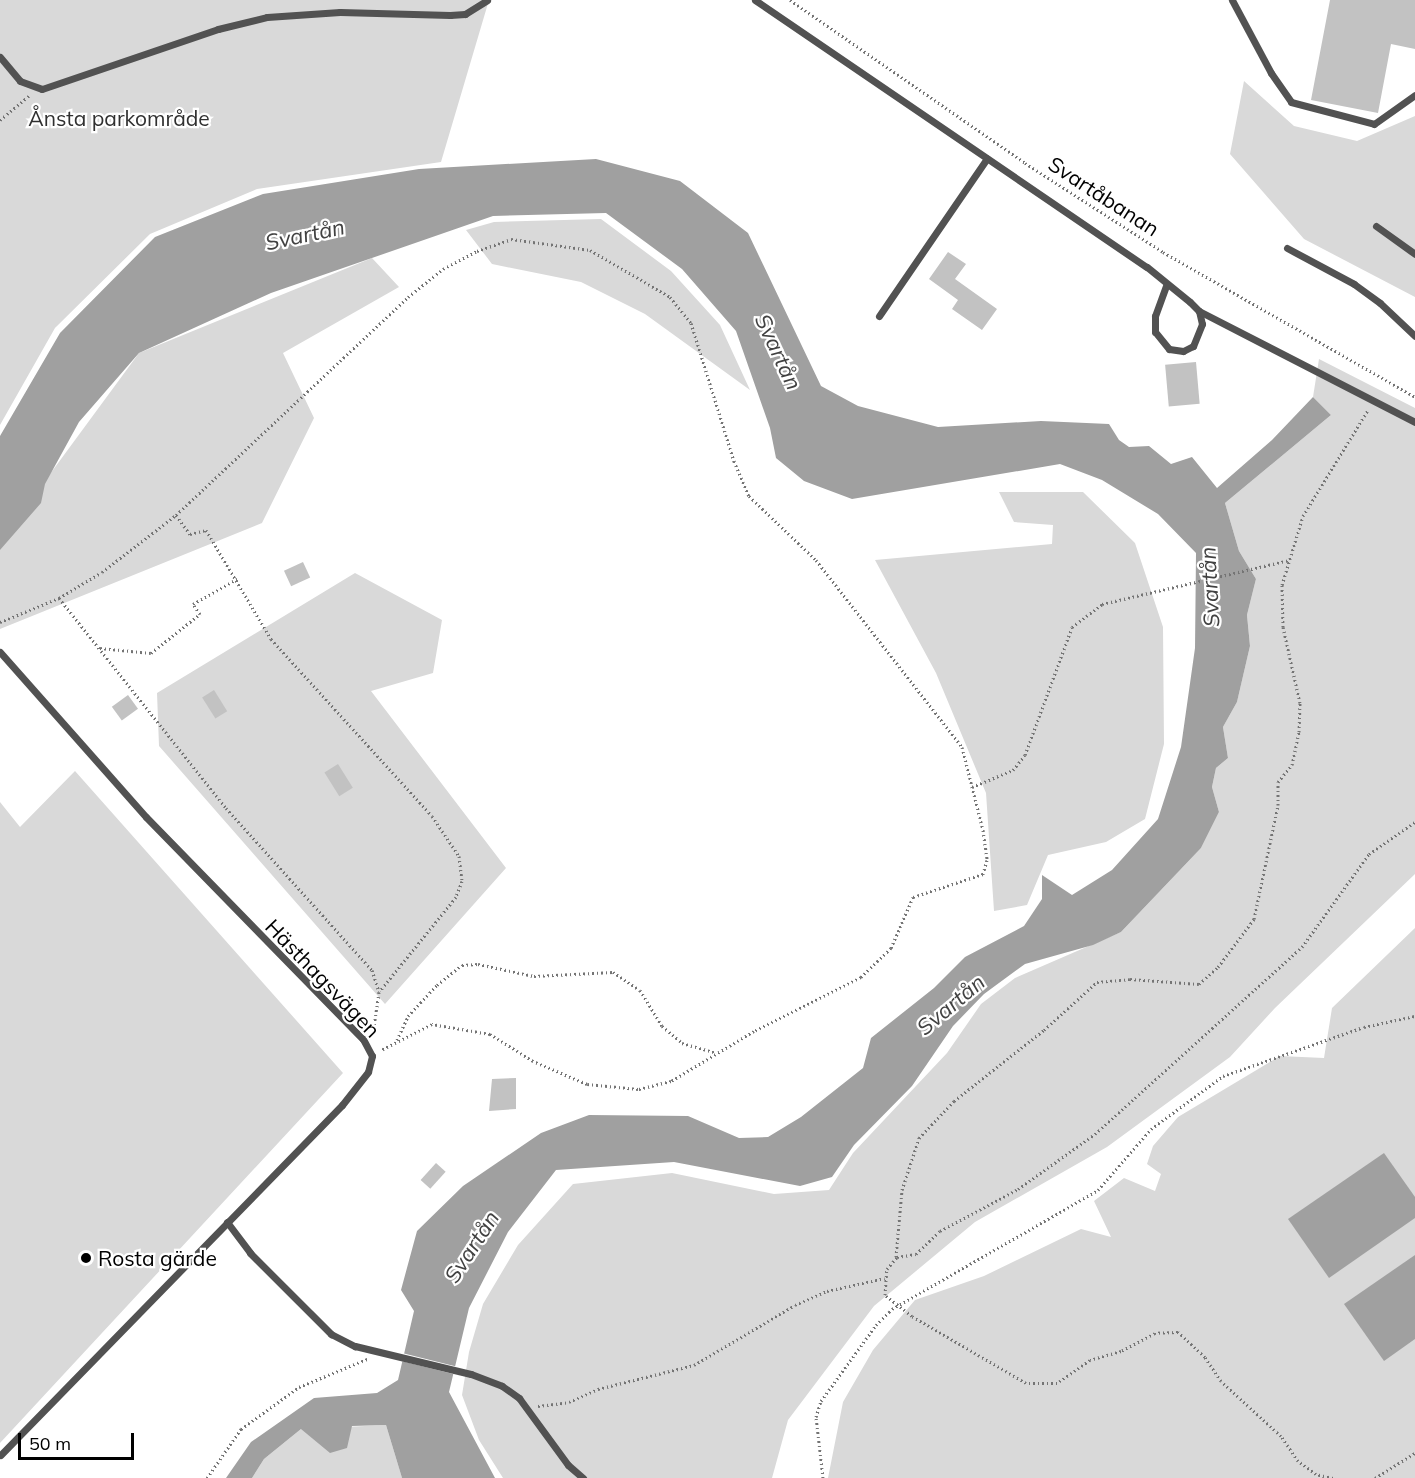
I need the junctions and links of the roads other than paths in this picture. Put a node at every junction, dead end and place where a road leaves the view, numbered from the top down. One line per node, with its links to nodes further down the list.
1 (487, 0): 4 (lane)
2 (755, 0): 6 (lane)
3 (1232, 0): 5 (lane)
4 (0, 57)
5 (1415, 95)
6 (987, 158): 10 (lane); 12 (lane)
7 (1377, 226): 9 (lane)
8 (1287, 248): 13 (lane)
9 (1415, 254)
10 (1166, 285): 11 (lane); 11 (lane)
11 (1199, 311): 14 (lane)
12 (879, 316)
13 (1415, 336)
14 (1415, 423)
15 (0, 652): 16 (lane, Hästhagsvägen)
16 (227, 1222): 17 (lane, Hästhagsvägen); 18 (lane)
17 (0, 1455)
18 (583, 1478)

